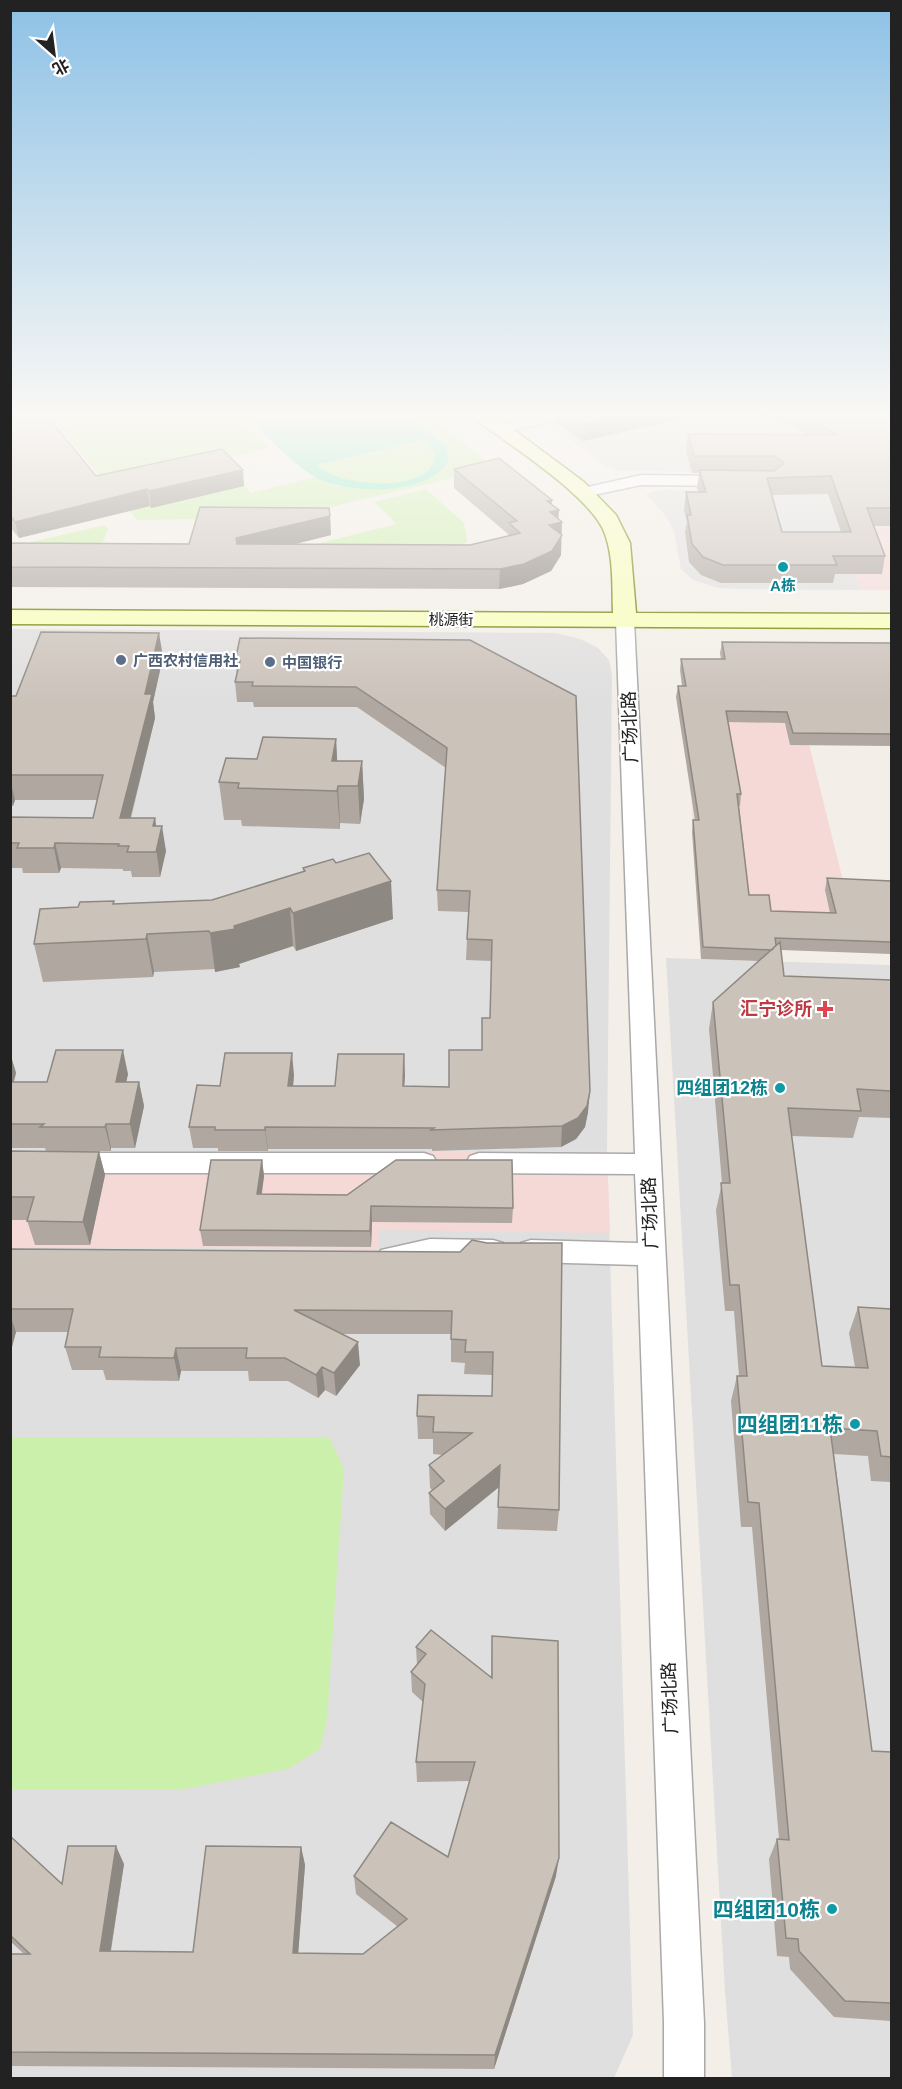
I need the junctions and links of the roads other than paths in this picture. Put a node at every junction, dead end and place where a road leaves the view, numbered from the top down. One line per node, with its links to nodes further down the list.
1 (601, 509): 3 (main road, 广场北路)
2 (10, 617): 3 (main road, 桃源街)
3 (625, 621): 4 (main road, 桃源街); 6 (street, 广场北路)
4 (891, 621)
5 (10, 1163): 6 (street)
6 (648, 1164): 7 (street, 广场北路)
7 (652, 1254): 8 (street); 9 (street, 广场北路)
8 (365, 1260)
9 (684, 2079)

